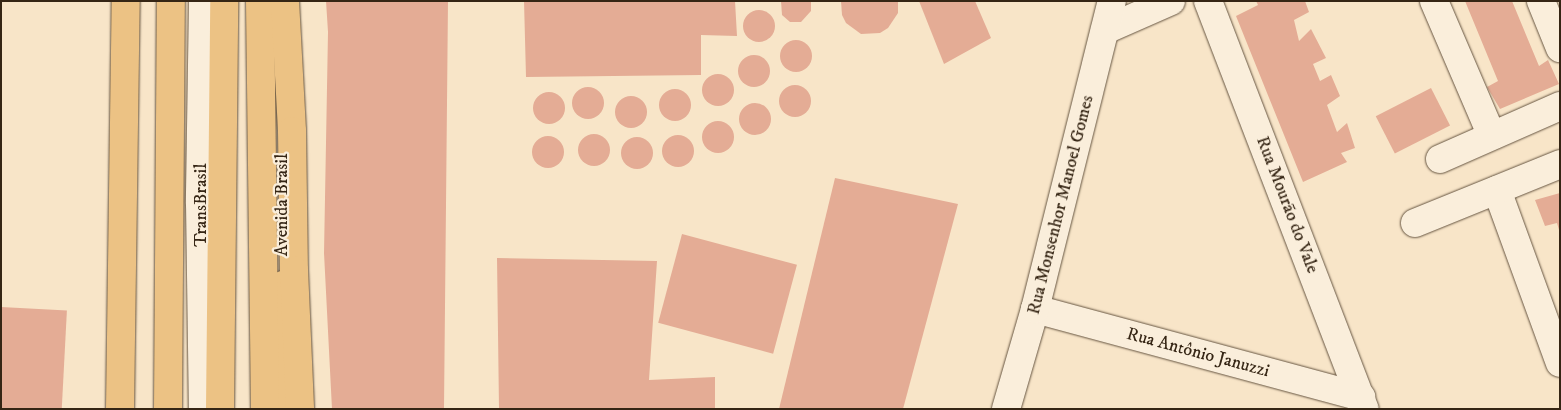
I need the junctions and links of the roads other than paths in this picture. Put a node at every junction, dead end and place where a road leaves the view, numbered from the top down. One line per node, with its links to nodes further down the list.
1 (126, 1): 22 (main road)
2 (171, 1): 23 (main road)
3 (202, 1): 24 (street, TransBrasil)
4 (224, 1): 25 (main road)
5 (260, 1): 26 (main road)
6 (284, 1): 27 (main road, Avenida Brasil); 28 (main road)
7 (1170, 1): 11 (street)
8 (1208, 1): 21 (street, Rua Mourão do Vale)
9 (1434, 1): 14 (street)
10 (1541, 1): 12 (street)
11 (1106, 10): 19 (street, Rua Monsenhor Manoel Gomes)
12 (1560, 48)
13 (1560, 106): 14 (street)
14 (1492, 134): 15 (street)
15 (1440, 159)
16 (1560, 164): 17 (street)
17 (1498, 190): 18 (street); 20 (street)
18 (1415, 223)
19 (1035, 309): 21 (street, Rua Antônio Januzzi); 29 (street, Rua Monsenhor Manoel Gomes)
20 (1560, 364)
21 (1363, 403)
22 (120, 409)
23 (168, 409)
24 (203, 409)
25 (220, 409)
26 (265, 409)
27 (287, 409)
28 (300, 409)
29 (1006, 409)

